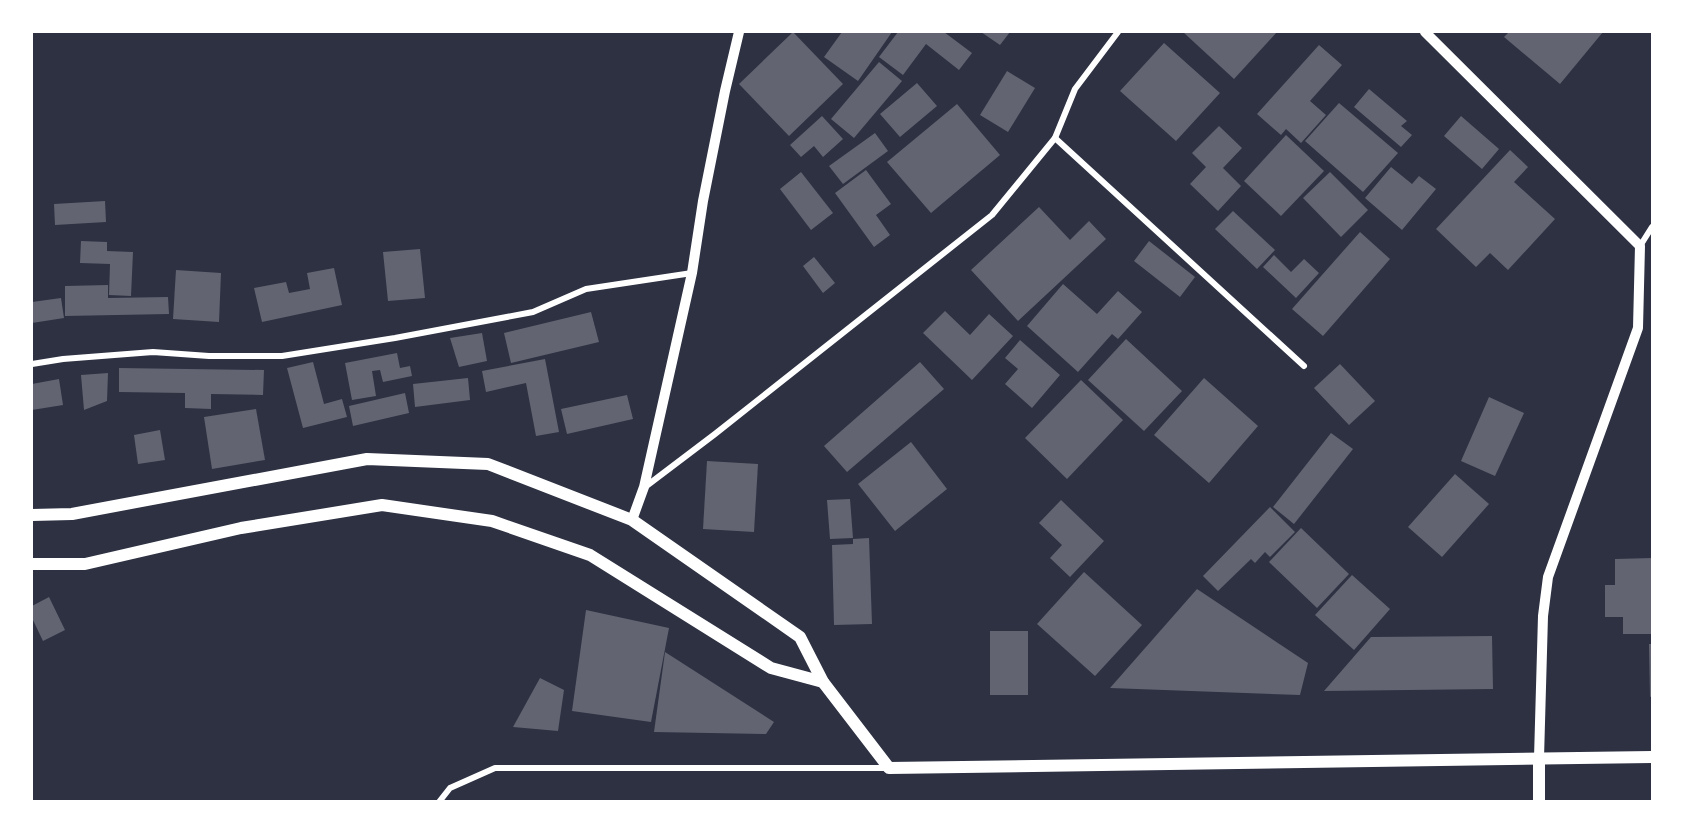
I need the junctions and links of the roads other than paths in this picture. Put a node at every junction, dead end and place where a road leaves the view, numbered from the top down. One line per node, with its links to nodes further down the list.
1 (739, 32): 7 (street)
2 (1118, 32): 4 (street)
3 (1425, 32): 6 (street)
4 (1055, 138): 9 (street); 10 (street)
5 (1653, 227): 6 (street)
6 (1640, 246): 16 (street)
7 (692, 273): 8 (street); 10 (street)
8 (32, 364)
9 (1304, 366)
10 (644, 487): 12 (street)
11 (32, 514): 12 (main road)
12 (632, 520): 14 (main road)
13 (32, 564): 14 (main road)
14 (823, 682): 17 (main road)
15 (1653, 757): 16 (main road)
16 (1539, 758): 17 (main road); 19 (main road)
17 (889, 768): 18 (street)
18 (439, 801)
19 (1539, 801)

